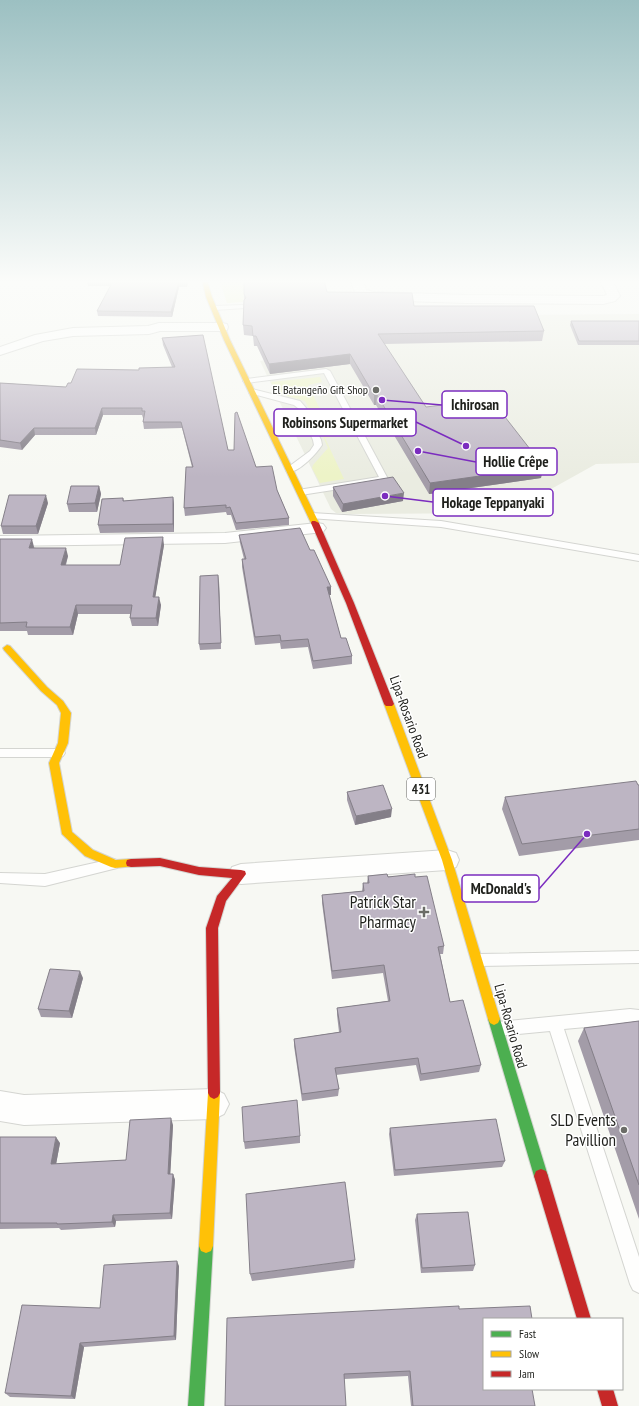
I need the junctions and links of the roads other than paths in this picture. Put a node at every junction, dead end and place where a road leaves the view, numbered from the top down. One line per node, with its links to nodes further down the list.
1 (18, 346): 3 (street)
2 (230, 346): 4 (main road, Lipa-Rosario Road / 431)
3 (0, 352)
4 (247, 381): 5 (main road, Lipa-Rosario Road / 431); 7 (lane)
5 (252, 391): 6 (main road, Lipa-Rosario Road / 431); 6 (lane)
6 (290, 470): 7 (main road, Lipa-Rosario Road / 431)
7 (301, 492): 8 (main road, Lipa-Rosario Road / 431)
8 (314, 522): 9 (street); 10 (lane); 14 (main road, Lipa-Rosario Road / 431)
9 (0, 541)
10 (639, 558)
11 (7, 648): 13 (main road)
12 (0, 753): 13 (lane)
13 (58, 753): 15 (main road)
14 (447, 860): 16 (street); 19 (main road, Lipa-Rosario Road / 431)
15 (115, 864): 16 (main road); 17 (lane)
16 (241, 874): 23 (main road)
17 (0, 878)
18 (639, 957): 19 (lane)
19 (478, 960): 22 (main road, Lipa-Rosario Road / 431)
20 (639, 1017): 21 (lane)
21 (555, 1024): 22 (lane); 25 (lane)
22 (497, 1029): 26 (main road, Lipa-Rosario Road / 431)
23 (214, 1104): 24 (street); 28 (main road)
24 (0, 1106)
25 (639, 1284)
26 (584, 1318)
27 (605, 1390): 29 (main road)
28 (196, 1406)
29 (610, 1406)

